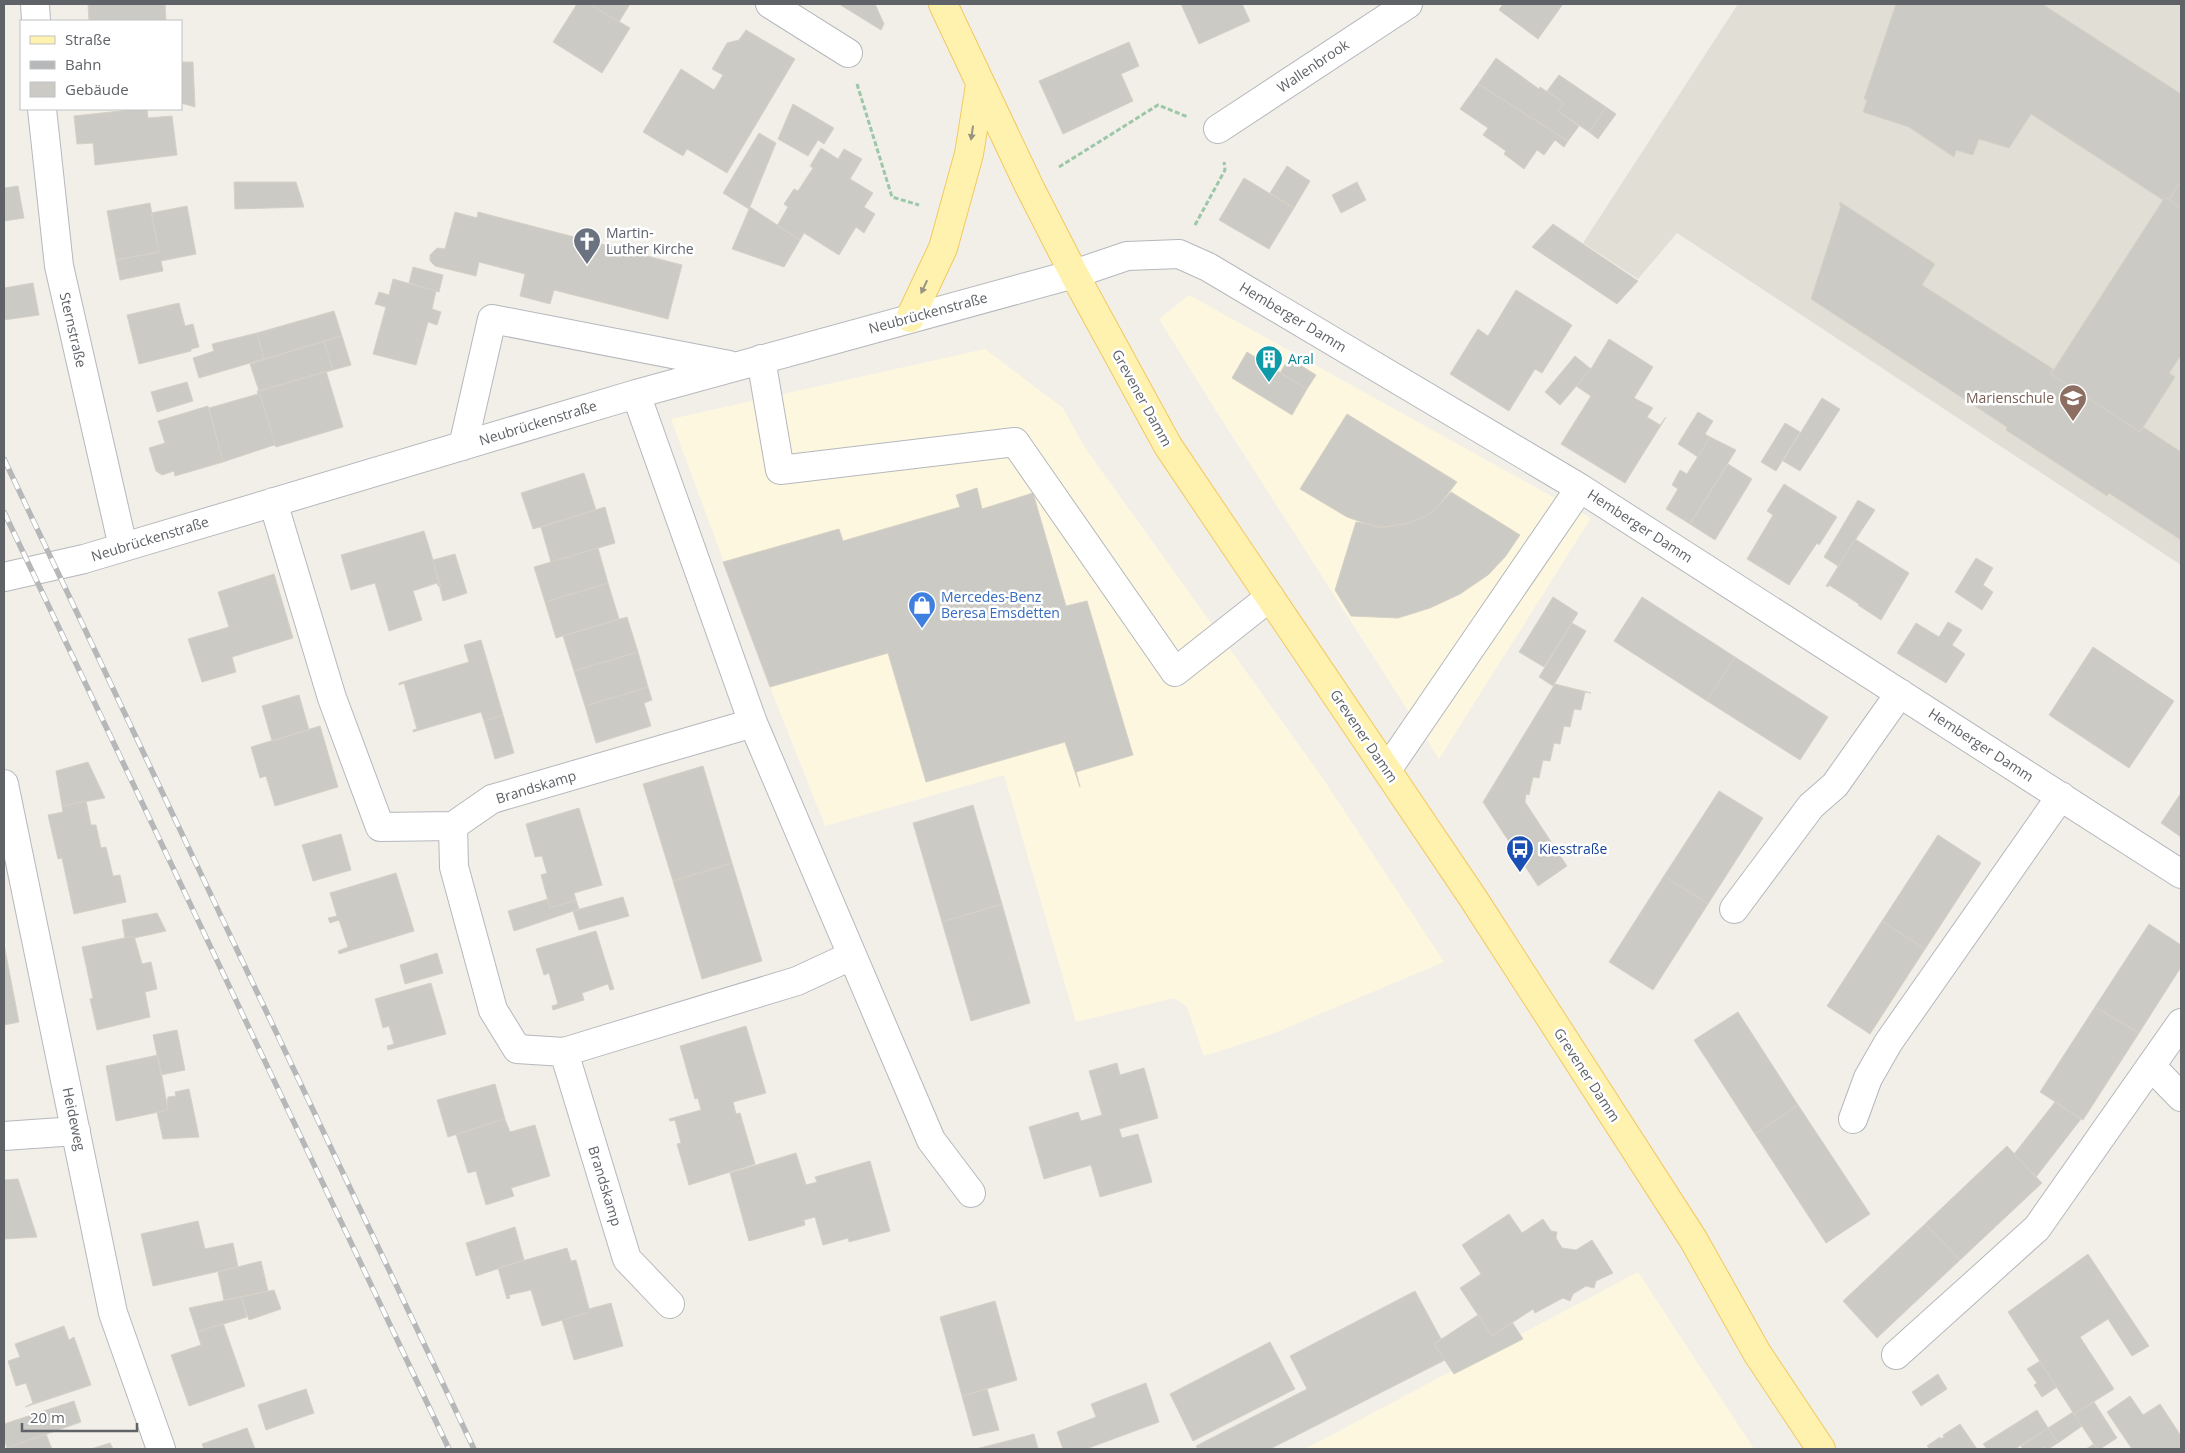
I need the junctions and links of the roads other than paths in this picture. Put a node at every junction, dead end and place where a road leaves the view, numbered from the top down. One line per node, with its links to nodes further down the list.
1 (35, 4): 5 (street)
2 (770, 4): 6 (street)
3 (943, 4): 7 (main road, Grevener Damm)
4 (1408, 4): 9 (street, Wallenbrook)
5 (36, 20)
6 (848, 53)
7 (980, 85): 10 (main road, Grevener Damm); 11 (main road, one-way to 11)
8 (42, 110): 17 (street, Sternstraße)
9 (1218, 129)
10 (1074, 274): 11 (street, Neubrückenstraße); 15 (street, Hemberger Damm); 19 (main road, Grevener Damm)
11 (910, 318): 12 (street, Neubrückenstraße)
12 (748, 363): 13 (street, Neubrückenstraße); 14 (street); 19 (street)
13 (636, 394): 14 (street, Neubrückenstraße); 21 (street)
14 (463, 446): 16 (street, Neubrückenstraße)
15 (1580, 488): 20 (street, Hemberger Damm); 22 (street)
16 (273, 502): 17 (street, Neubrückenstraße); 25 (street)
17 (123, 547): 18 (street, Neubrückenstraße)
18 (4, 577)
19 (1270, 597): 22 (main road, Grevener Damm)
20 (1900, 693): 24 (street, Hemberger Damm); 27 (street)
21 (753, 722): 25 (street, Brandskamp); 28 (street)
22 (1387, 770): 40 (main road, Grevener Damm)
23 (4, 784): 34 (street, Heideweg)
24 (2061, 796): 26 (street, Hemberger Damm); 33 (street)
25 (453, 826): 30 (street)
26 (2181, 874)
27 (1734, 909)
28 (851, 956): 30 (street); 36 (street)
29 (2181, 1023): 31 (street)
30 (564, 1052): 37 (street, Brandskamp)
31 (2151, 1066): 32 (street); 38 (street)
32 (2181, 1097)
33 (1853, 1119)
34 (76, 1131): 35 (street); 39 (street, Heideweg)
35 (4, 1136)
36 (971, 1193)
37 (670, 1304)
38 (1896, 1355)
39 (161, 1449)
40 (1821, 1449)

